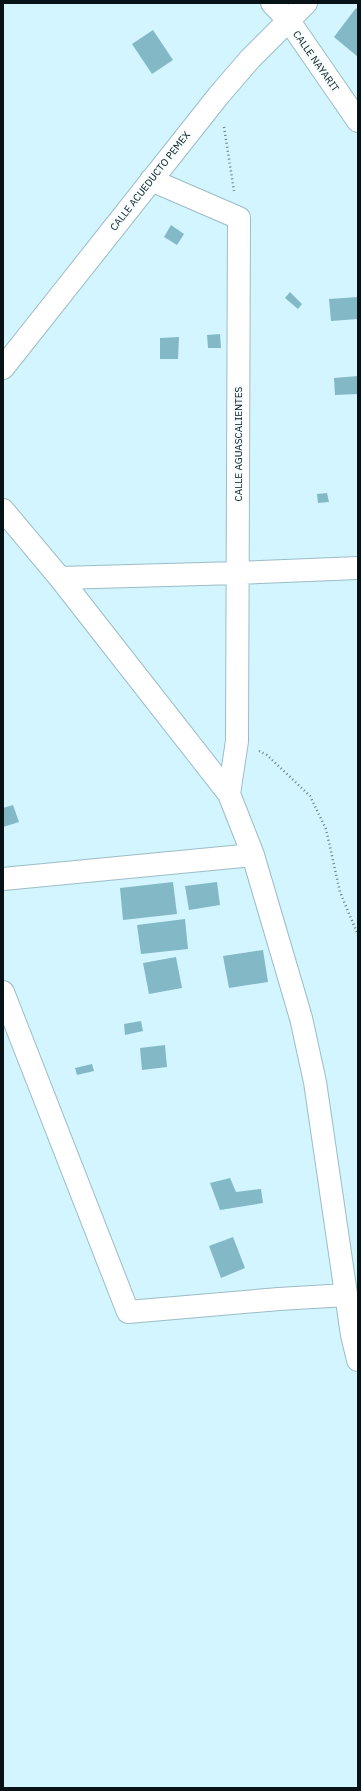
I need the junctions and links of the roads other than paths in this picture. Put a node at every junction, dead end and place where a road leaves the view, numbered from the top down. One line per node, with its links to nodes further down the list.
1 (272, 3): 3 (street, CALLE NAYARIT)
2 (306, 3): 3 (street, CALLE ACUEDUCTO PEMEX)
3 (289, 21): 4 (street, CALLE NAYARIT); 5 (street, CALLE ACUEDUCTO PEMEX)
4 (358, 121)
5 (151, 180): 6 (street, CALLE ACUEDUCTO PEMEX); 9 (street, CALLE AGUASCALIENTES)
6 (3, 368)
7 (3, 510): 10 (street)
8 (358, 568): 9 (street)
9 (237, 573): 10 (street); 11 (street, CALLE AGUASCALIENTES)
10 (60, 578): 11 (street)
11 (229, 794): 12 (street)
12 (254, 855): 13 (street); 15 (street)
13 (3, 878)
14 (3, 992): 15 (street)
15 (346, 1295): 16 (street)
16 (358, 1360)

